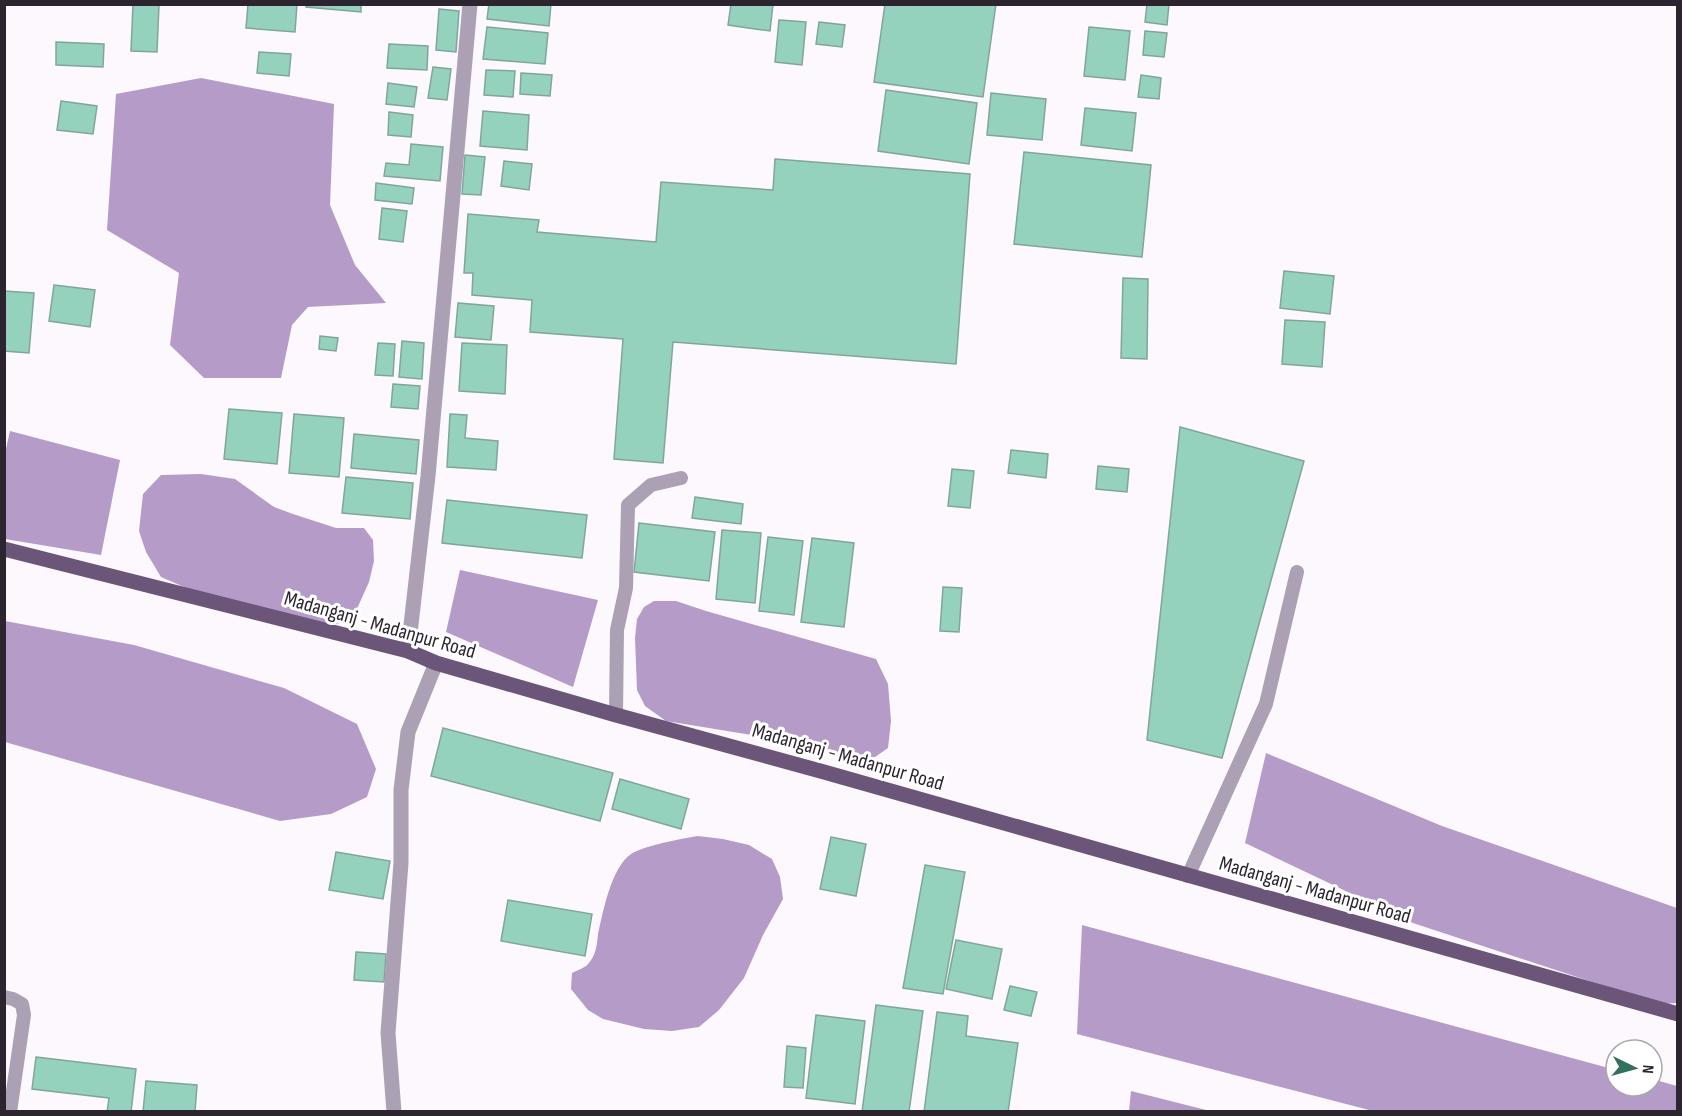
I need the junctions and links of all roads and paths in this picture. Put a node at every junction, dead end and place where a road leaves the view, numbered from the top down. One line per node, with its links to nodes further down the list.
1 (470, 4): 5 (street)
2 (681, 478): 7 (lane)
3 (4, 549): 5 (main road, Madanganj - Madanpur Road)
4 (1297, 572): 8 (lane)
5 (408, 651): 6 (main road, Madanganj - Madanpur Road)
6 (436, 663): 7 (main road, Madanganj - Madanpur Road); 12 (street)
7 (616, 715): 8 (main road, Madanganj - Madanpur Road)
8 (1188, 876): 10 (main road, Madanganj - Madanpur Road)
9 (4, 997): 11 (lane)
10 (1677, 1014)
11 (10, 1112)
12 (394, 1112)

